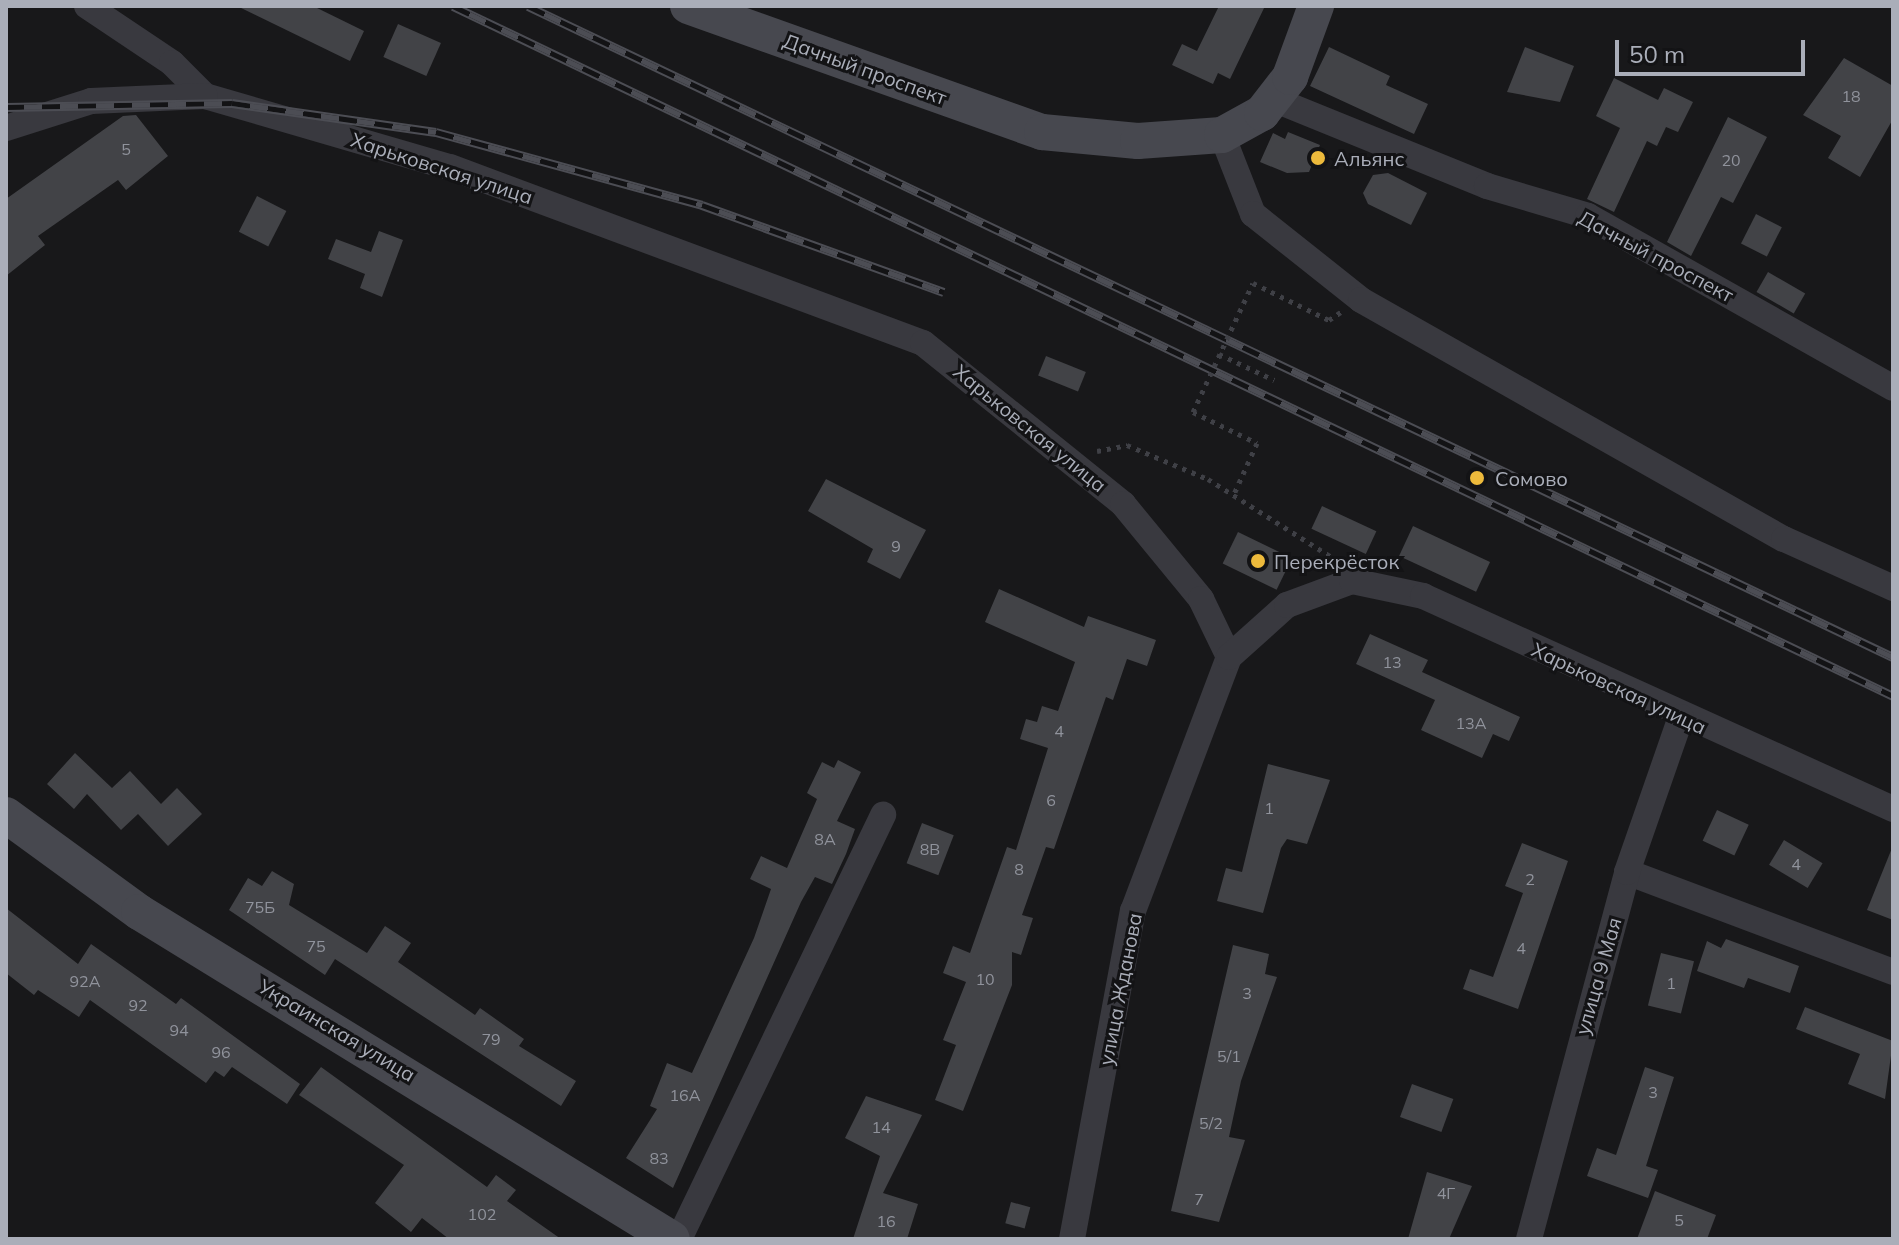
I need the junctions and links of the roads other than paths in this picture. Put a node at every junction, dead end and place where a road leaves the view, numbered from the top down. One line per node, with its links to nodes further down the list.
1 (87, 6): 4 (street, Харьковская улица)
2 (688, 6): 7 (street, Дачный проспект)
3 (1316, 6): 5 (street)
4 (205, 96): 6 (street); 10 (street, Харьковская улица)
5 (1273, 99): 7 (street); 8 (street, Дачный проспект)
6 (6, 128)
7 (1222, 135): 9 (street)
8 (1893, 388)
9 (1893, 588)
10 (1229, 657): 11 (street, Харьковская улица); 19 (street, улица Жданова)
11 (1681, 717): 12 (street, Харьковская улица); 15 (street, улица 9 Мая)
12 (1893, 809)
13 (6, 815): 17 (street, Украинская улица)
14 (883, 815): 18 (street)
15 (1627, 872): 16 (street); 20 (street, улица 9 Мая)
16 (1893, 972)
17 (672, 1239)
18 (679, 1239)
19 (1072, 1239)
20 (1529, 1239)

